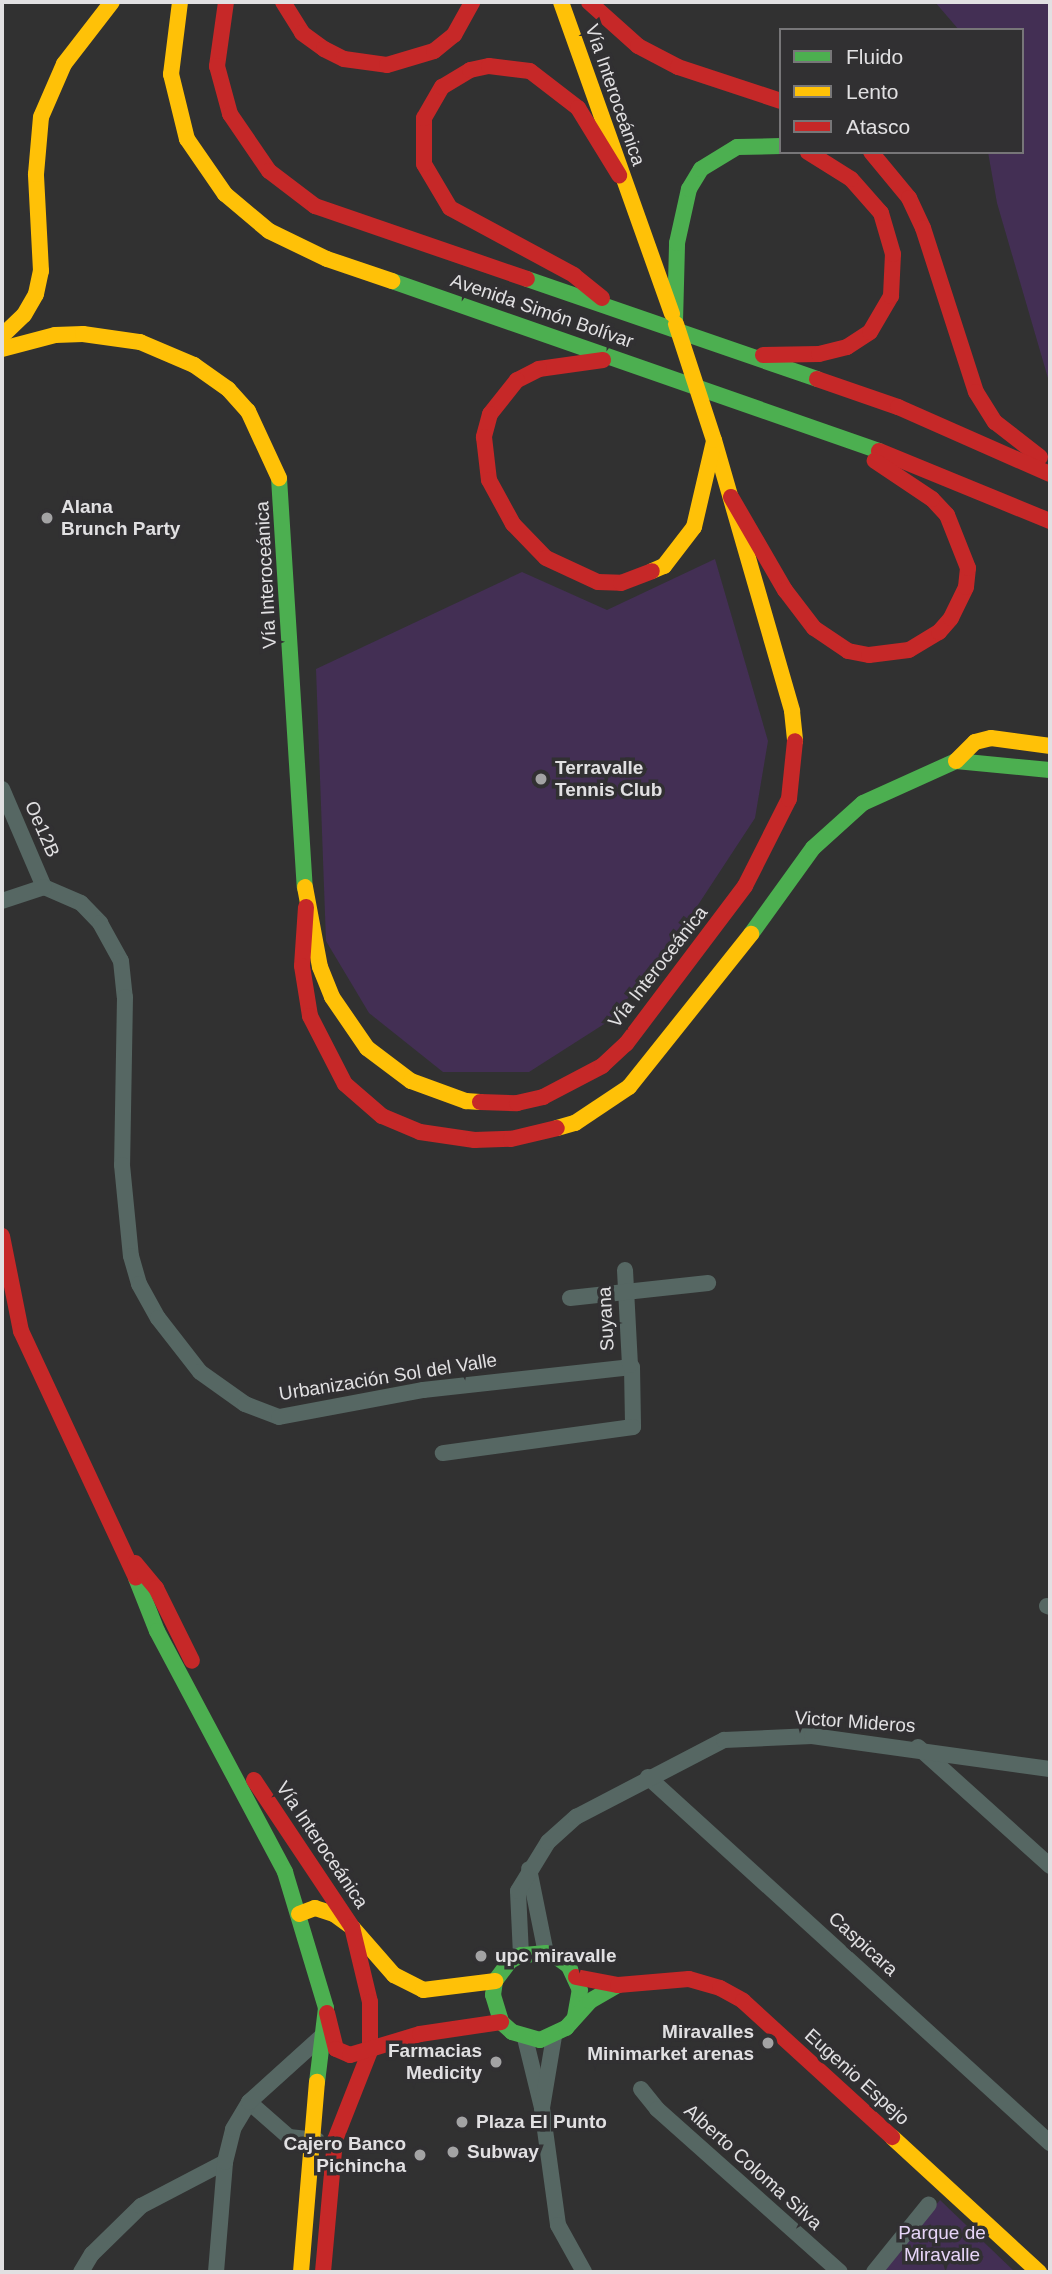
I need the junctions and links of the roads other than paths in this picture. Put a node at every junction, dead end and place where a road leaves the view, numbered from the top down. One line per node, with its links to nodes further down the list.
1 (112, 2): 15 (main road)
2 (180, 2): 18 (main road, Avenida Simón Bolívar)
3 (226, 2): 13 (main road, Avenida Simón Bolívar)
4 (283, 2): 5 (main road)
5 (472, 2)
6 (561, 2): 12 (main road, Vía Interoceánica)
7 (589, 2): 8 (main road)
8 (779, 100)
9 (779, 146): 14 (main road)
10 (811, 154): 17 (main road)
11 (873, 154): 21 (main road)
12 (619, 175): 13 (main road); 14 (main road, Vía Interoceánica)
13 (617, 310): 17 (main road, Avenida Simón Bolívar)
14 (675, 323): 20 (main road, Vía Interoceánica, bridge)
15 (2, 337)
16 (2, 349): 31 (main road, Vía Interoceánica)
17 (742, 356): 22 (main road, Avenida Simón Bolívar)
18 (615, 359): 19 (main road, Avenida Simón Bolívar); 20 (main road)
19 (832, 433): 23 (main road); 24 (main road, Avenida Simón Bolívar)
20 (714, 441): 23 (main road, Vía Interoceánica)
21 (1050, 465)
22 (1050, 474)
23 (731, 497): 31 (main road, Vía Interoceánica)
24 (1050, 521)
25 (1050, 746): 26 (main road)
26 (956, 761): 27 (main road); 31 (main road)
27 (1050, 770)
28 (2, 789): 29 (street, Oe12B)
29 (44, 887): 30 (street); 37 (street, Urbanización Sol del Valle)
30 (2, 901)
31 (306, 907)
32 (2, 1236): 39 (main road, Vía Interoceánica)
33 (625, 1270): 35 (street, Suyana)
34 (708, 1283): 35 (street)
35 (626, 1291): 36 (street); 37 (street, Suyana)
36 (570, 1298)
37 (630, 1365): 38 (street)
38 (443, 1453)
39 (126, 1552): 47 (main road, Vía Interoceánica); 48 (main road, Vía Interoceánica)
40 (918, 1747): 41 (street, Victor Mideros); 43 (street, Victor Mideros); 44 (street)
41 (982, 1756): 42 (street, Victor Mideros); 44 (street)
42 (1050, 1769)
43 (648, 1777): 46 (street, Victor Mideros); 66 (street, Caspicara)
44 (970, 1791): 45 (street)
45 (1050, 1866)
46 (529, 1869): 49 (street); 50 (street, Victor Mideros)
47 (299, 1914): 48 (main road); 54 (main road, Vía Interoceánica)
48 (352, 1927): 52 (main road); 60 (main road, Vía Interoceánica)
49 (546, 1953): 50 (main road); 51 (main road)
50 (521, 1955): 52 (main road)
51 (576, 1977): 53 (main road, Eugenio Espejo); 55 (main road)
52 (495, 1981): 56 (main road)
53 (618, 1985): 55 (main road, Eugenio Espejo); 76 (main road, Eugenio Espejo)
54 (326, 2008): 58 (main road, Vía Interoceánica); 60 (main road)
55 (575, 2017): 57 (main road)
56 (501, 2022): 59 (main road); 60 (main road)
57 (554, 2036): 59 (main road); 63 (street)
58 (321, 2037): 62 (street); 64 (main road, Vía Interoceánica)
59 (525, 2038): 63 (street)
60 (370, 2051): 65 (main road, Vía Interoceánica)
61 (641, 2090): 74 (street, Alberto Coloma Silva)
62 (249, 2102): 64 (street); 67 (street)
63 (542, 2108): 73 (street)
64 (310, 2140): 65 (street); 71 (main road, Vía Interoceánica)
65 (335, 2141): 72 (main road, Vía Interoceánica)
66 (1050, 2143)
67 (225, 2162): 69 (street); 70 (street)
68 (929, 2204): 75 (street)
69 (81, 2272)
70 (216, 2272)
71 (301, 2272)
72 (323, 2272)
73 (584, 2272)
74 (841, 2272)
75 (874, 2272)
76 (1039, 2272)

